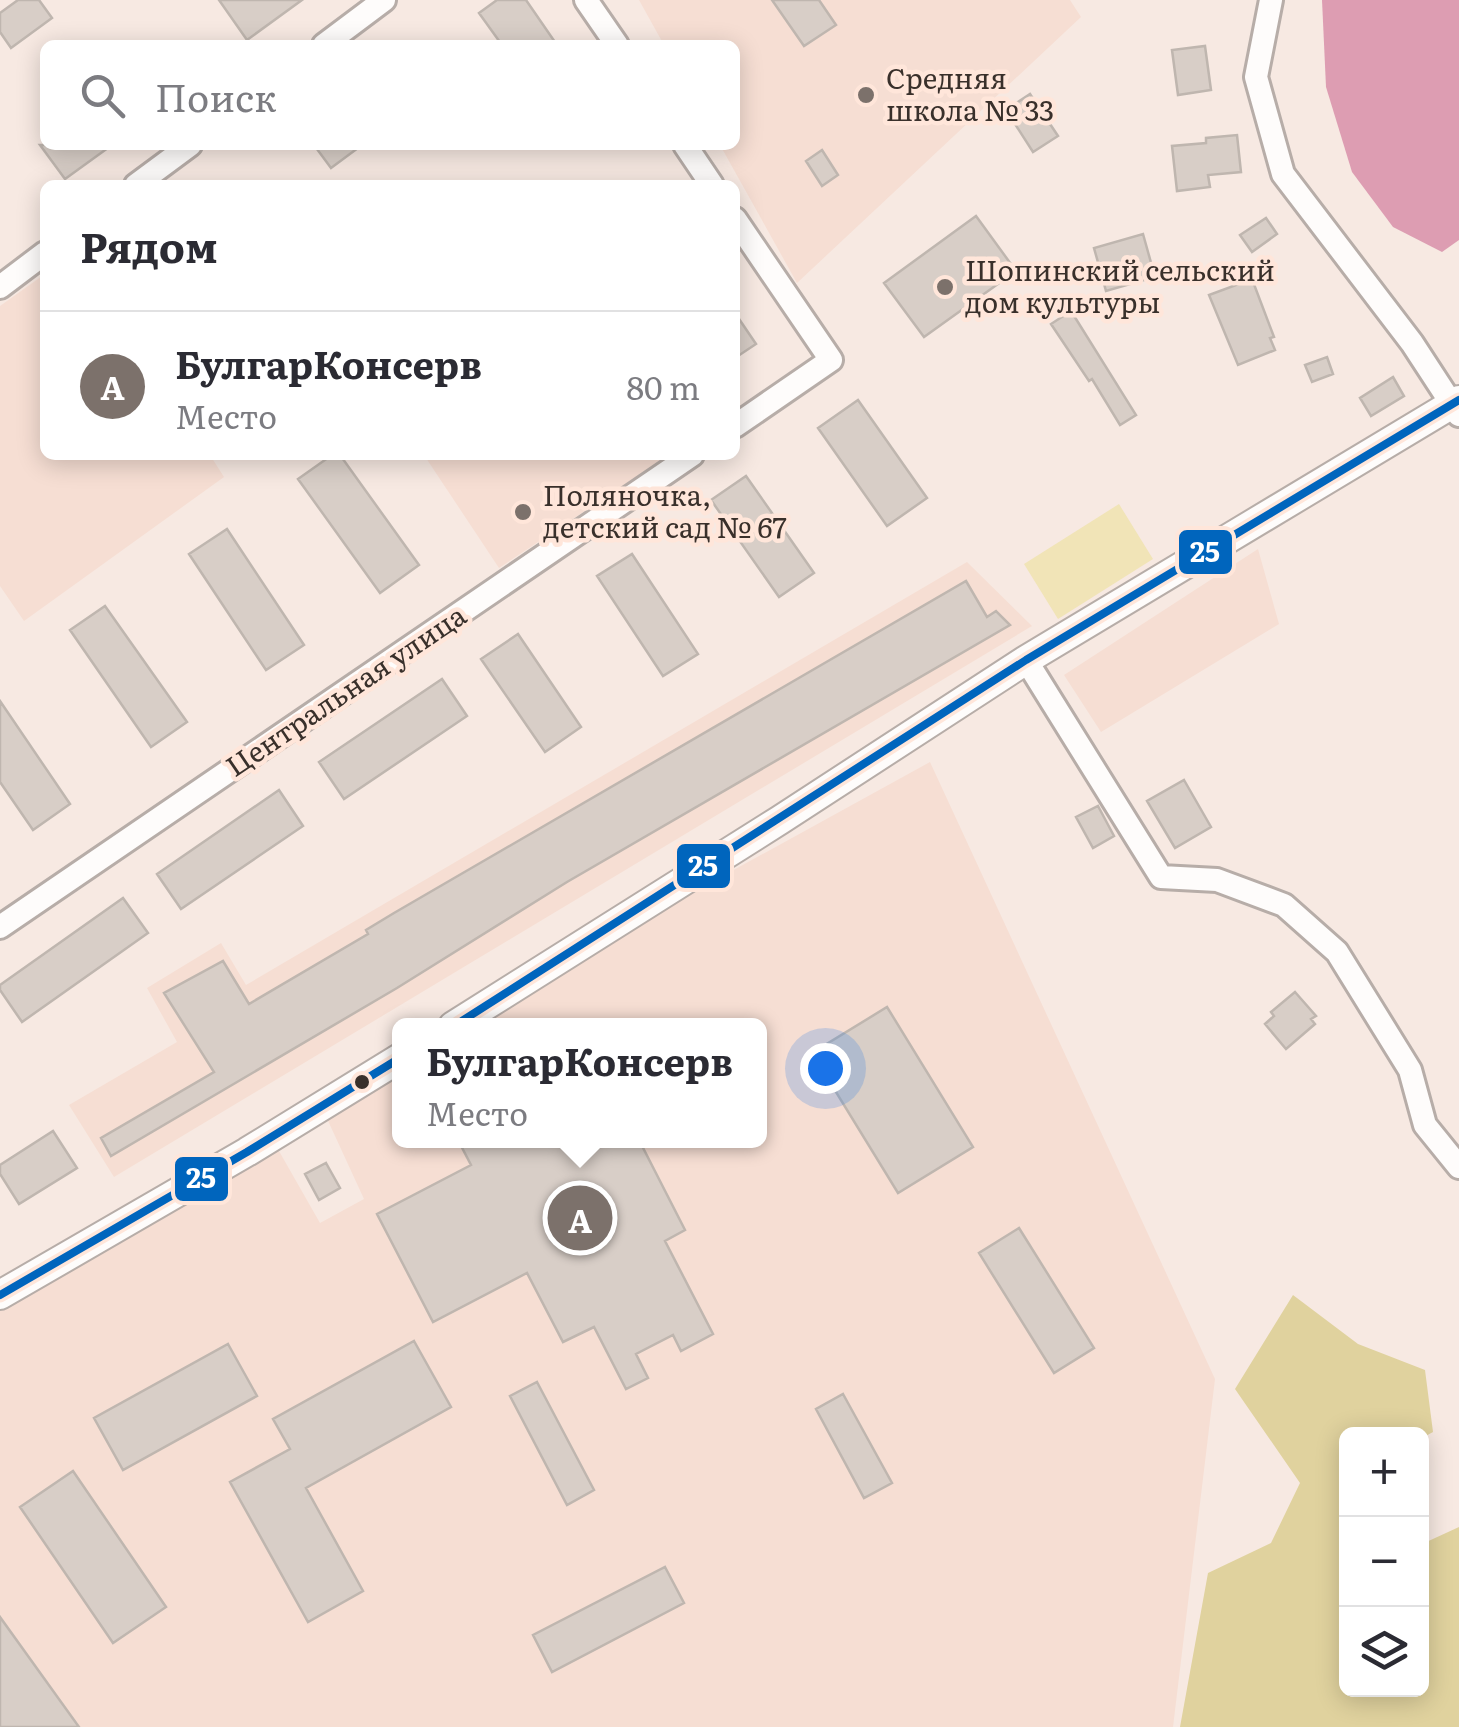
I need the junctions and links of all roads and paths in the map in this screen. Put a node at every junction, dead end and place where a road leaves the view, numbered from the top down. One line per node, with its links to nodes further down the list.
1 (384, 0): 4 (street)
2 (586, 0): 5 (street)
3 (1271, 0): 13 (street)
4 (331, 40)
5 (613, 40)
6 (183, 150): 8 (street)
7 (688, 150): 9 (street)
8 (143, 180)
9 (709, 180)
10 (740, 226): 14 (street)
11 (40, 257): 12 (street)
12 (0, 287)
13 (1456, 407): 16 (street)
14 (740, 423)
15 (685, 460): 17 (street, Центральная улица)
16 (1026, 660): 18 (street); 20 (street)
17 (0, 927)
18 (466, 1018)
19 (392, 1063): 21 (street)
20 (1459, 1168)
21 (0, 1295)

